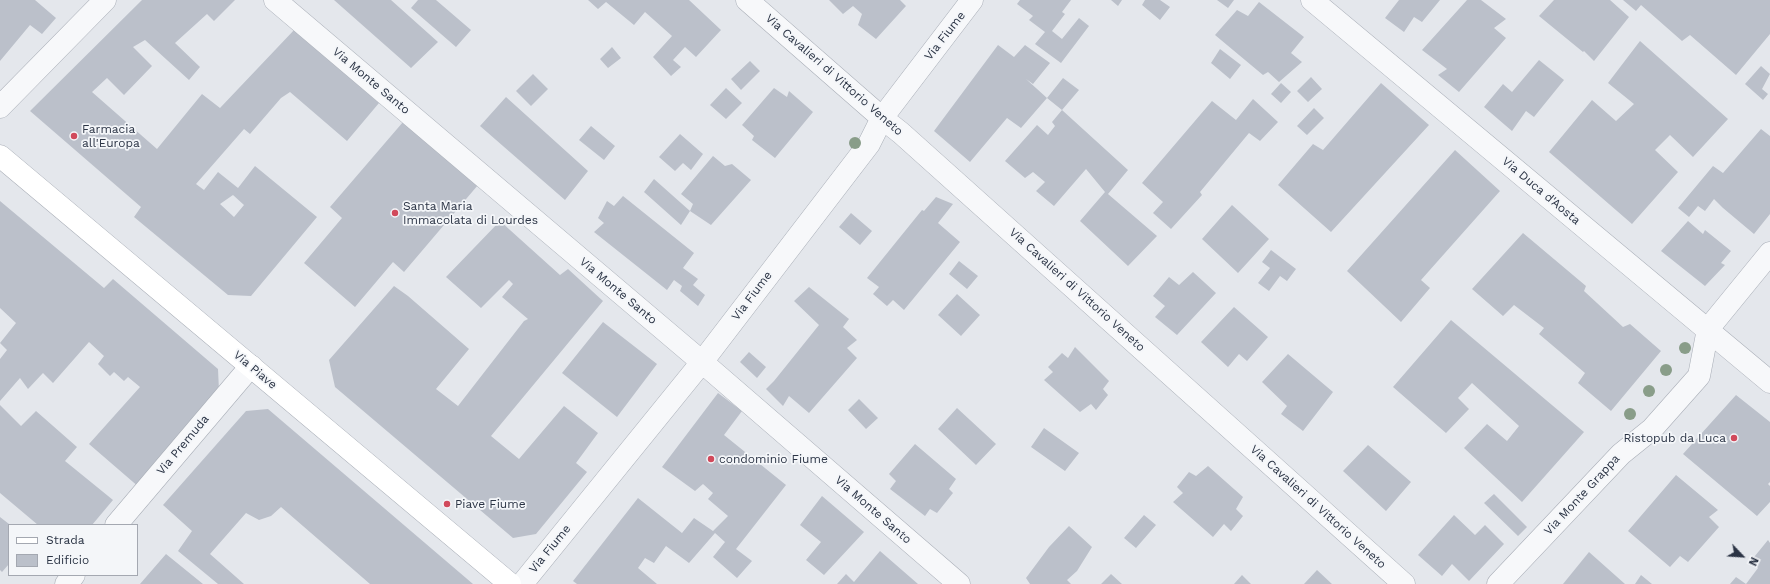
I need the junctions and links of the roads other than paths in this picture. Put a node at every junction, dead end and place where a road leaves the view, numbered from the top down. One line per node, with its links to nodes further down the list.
1 (105, 0): 6 (street)
2 (275, 0): 11 (street, Via Monte Santo)
3 (747, 0): 7 (street, Via Cavalieri di Vittorio Veneto)
4 (972, 0): 7 (street, Via Fiume)
5 (1312, 0): 10 (street, Via Duca d'Aosta)
6 (0, 107)
7 (882, 118): 11 (street, Via Fiume); 20 (street, Via Cavalieri di Vittorio Veneto)
8 (0, 156): 12 (street, Via Piave)
9 (1770, 253): 10 (street, Via Monte Grappa)
10 (1708, 329): 13 (street, Via Duca d'Aosta); 21 (street, Via Monte Grappa)
11 (702, 362): 18 (street, Via Fiume); 19 (street, Via Monte Santo)
12 (251, 366): 14 (street, Via Premuda); 17 (street, Via Piave)
13 (1770, 382)
14 (117, 524)
15 (73, 576): 16 (street)
16 (66, 584)
17 (510, 584)
18 (522, 584)
19 (959, 584)
20 (1404, 584)
21 (1498, 584)

